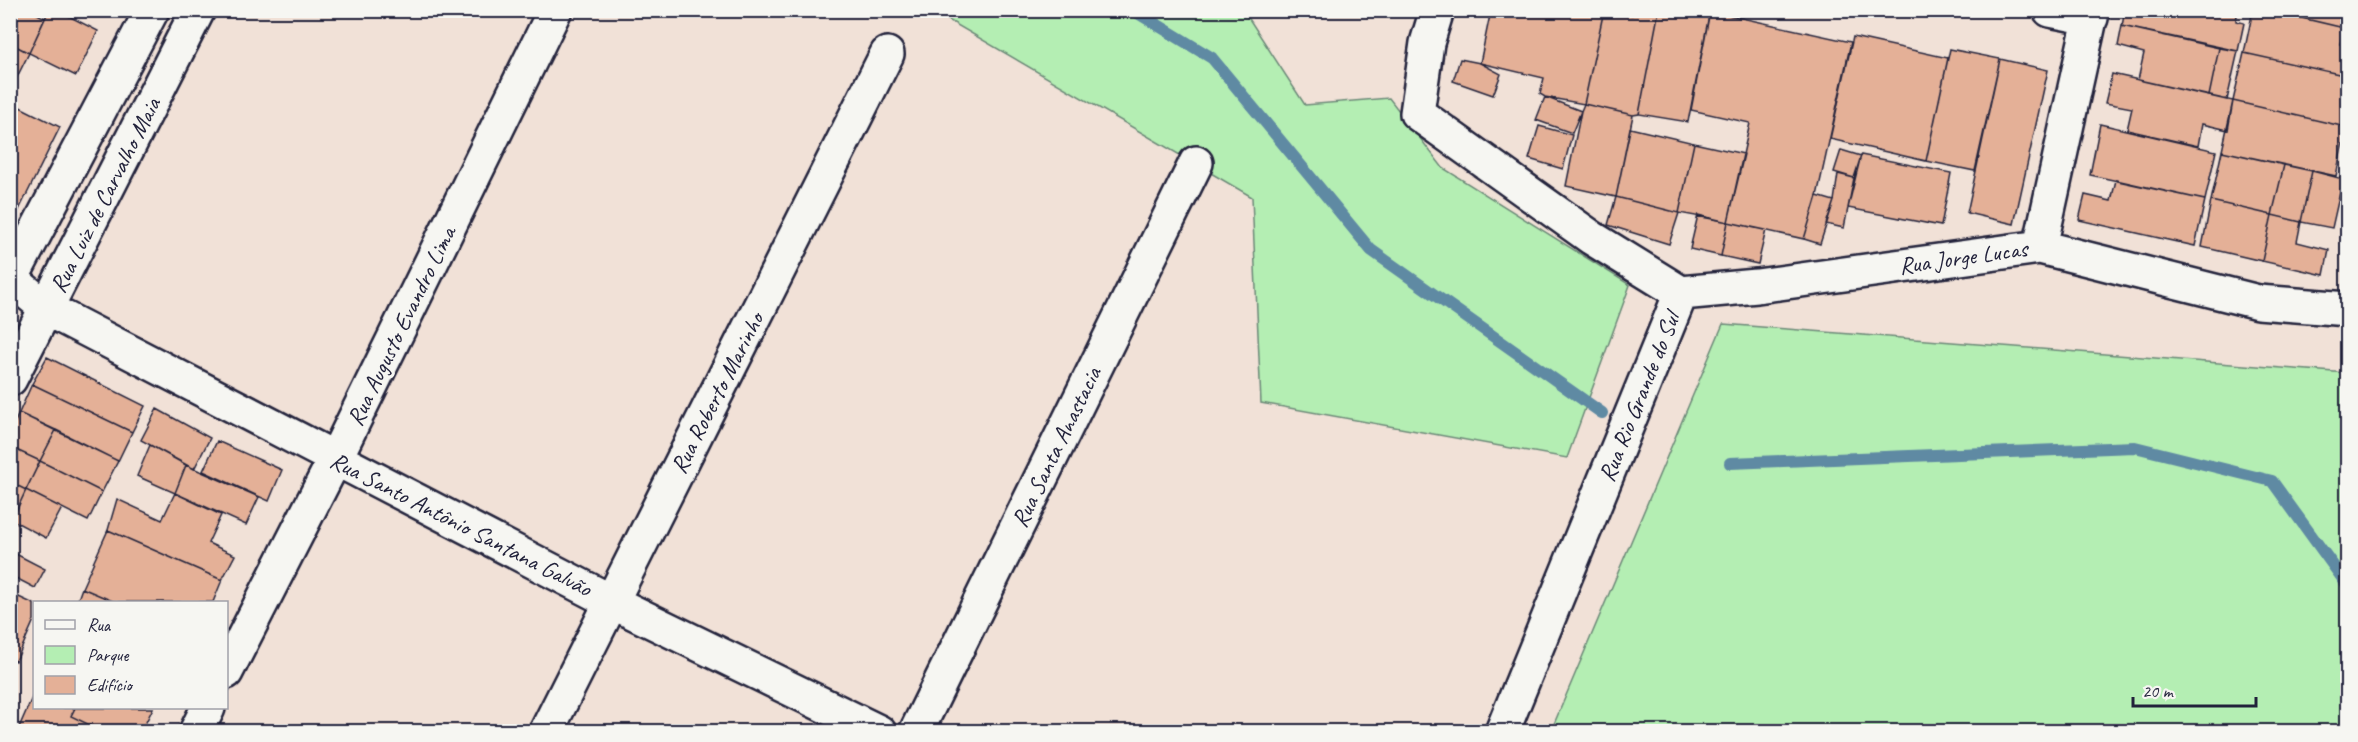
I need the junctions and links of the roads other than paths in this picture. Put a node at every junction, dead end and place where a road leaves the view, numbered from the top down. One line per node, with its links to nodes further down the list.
1 (152, 10): 10 (street, Rua Luiz de Carvalho Maia)
2 (555, 10): 15 (street, Rua Augusto Evandro Lima)
3 (1437, 10): 11 (street, Rua Rio Grande do Sul)
4 (2050, 10): 6 (street)
5 (190, 13): 12 (street, Rua Luiz de Carvalho Maia)
6 (2092, 14): 9 (street)
7 (887, 54): 16 (street, Rua Roberto Marinho)
8 (1196, 163): 22 (street, Rua Santa Anastacia)
9 (2040, 247): 11 (street, Rua Jorge Lucas); 13 (street, Rua Jorge Lucas)
10 (11, 279): 12 (street, Rua Santo Antônio Santana Galvão)
11 (1681, 293): 23 (street, Rua Rio Grande do Sul)
12 (47, 309): 14 (street, Rua Luiz de Carvalho Maia); 15 (street, Rua Santo Antônio Santana Galvão)
13 (2348, 309)
14 (10, 379)
15 (335, 459): 16 (street, Rua Santo Antônio Santana Galvão); 17 (street, Rua Augusto Evandro Lima)
16 (612, 602): 20 (street, Rua Roberto Marinho); 21 (street, Rua Santo Antônio Santana Galvão)
17 (228, 668)
18 (208, 709): 19 (street)
19 (196, 732)
20 (546, 732)
21 (879, 732)
22 (916, 732)
23 (1502, 732)

